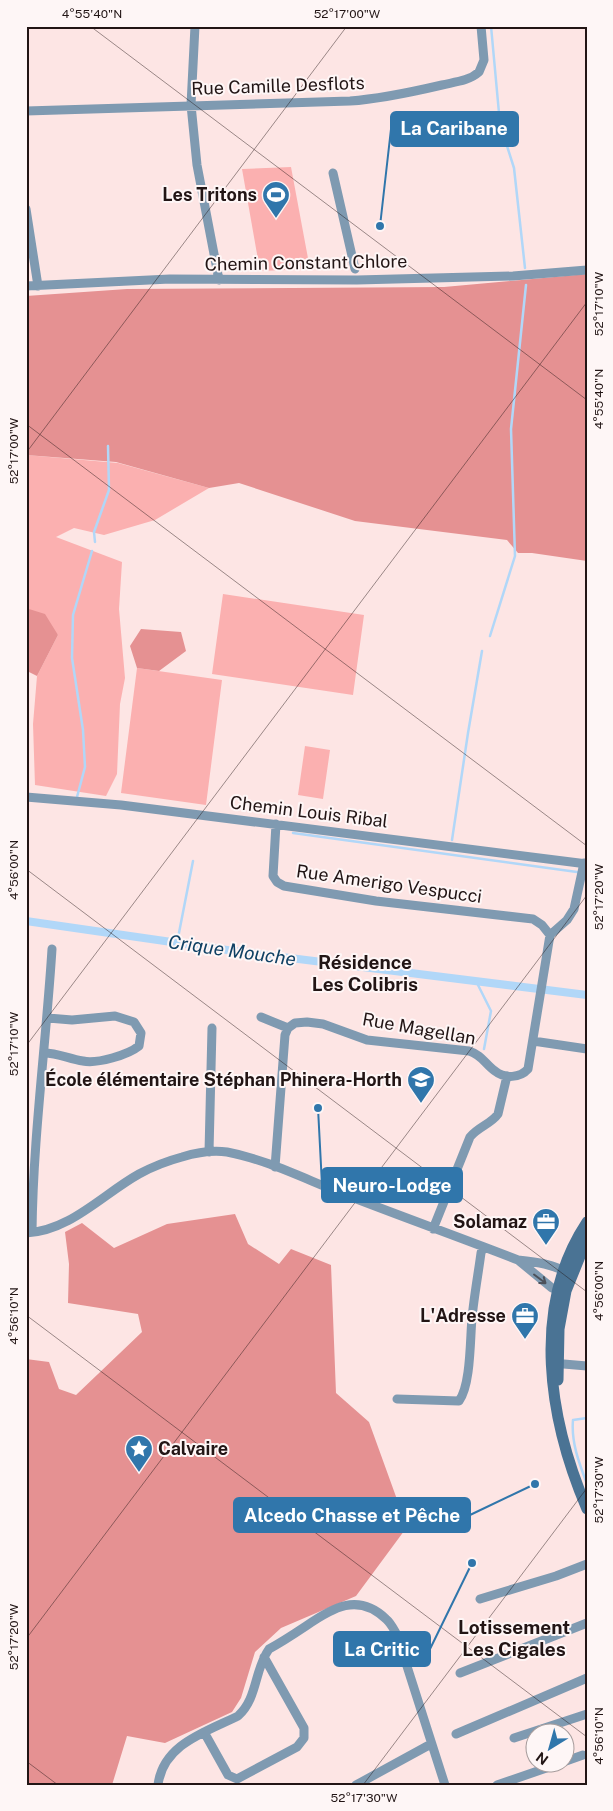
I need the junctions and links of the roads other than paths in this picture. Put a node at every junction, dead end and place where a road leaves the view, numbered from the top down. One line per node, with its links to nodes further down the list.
1 (195, 26): 3 (street)
2 (481, 26): 3 (street, Rue Camille Desflots)
3 (191, 105): 4 (street, Rue Camille Desflots); 9 (street)
4 (26, 111)
5 (333, 173): 7 (street)
6 (26, 210): 11 (street)
7 (355, 269)
8 (587, 270): 9 (street, Chemin Constant Chlore)
9 (219, 280): 11 (street, Chemin Constant Chlore)
10 (26, 286): 11 (street, Chemin Constant Chlore)
11 (38, 286)
12 (26, 797): 13 (street, Chemin Louis Ribal)
13 (276, 824): 14 (street, Chemin Louis Ribal); 15 (street, Rue Amerigo Vespucci)
14 (586, 863): 15 (street)
15 (550, 935): 21 (street)
16 (52, 949): 18 (street)
17 (261, 1017): 20 (street)
18 (48, 1018): 23 (street); 23 (street)
19 (212, 1028): 25 (street)
20 (288, 1028): 24 (street, Rue Magellan); 26 (street)
21 (533, 1041): 22 (street); 24 (street)
22 (587, 1049)
23 (44, 1053): 29 (street)
24 (507, 1076): 28 (street)
25 (209, 1152): 26 (street); 29 (street)
26 (275, 1167): 28 (street)
27 (587, 1222): 33 (main road)
28 (433, 1229): 31 (street)
29 (29, 1233)
30 (587, 1239): 33 (main road)
31 (483, 1247): 32 (street); 37 (street)
32 (518, 1260): 33 (street); 34 (street, one-way to 34)
33 (567, 1272): 34 (main road)
34 (562, 1290): 35 (main road)
35 (554, 1364): 36 (street); 38 (main road)
36 (587, 1366)
37 (397, 1399)
38 (587, 1509)
39 (587, 1564): 40 (street)
40 (480, 1599)
41 (587, 1623): 43 (street)
42 (264, 1657): 46 (street); 46 (street); 49 (street)
43 (460, 1673)
44 (587, 1678): 47 (street)
45 (587, 1714): 48 (street)
46 (204, 1732): 53 (street)
47 (456, 1734)
48 (514, 1738)
49 (432, 1744): 54 (street); 55 (street)
50 (583, 1755): 51 (street)
51 (576, 1757)
52 (529, 1774): 56 (street)
53 (158, 1785)
54 (356, 1785)
55 (445, 1785)
56 (497, 1785)

